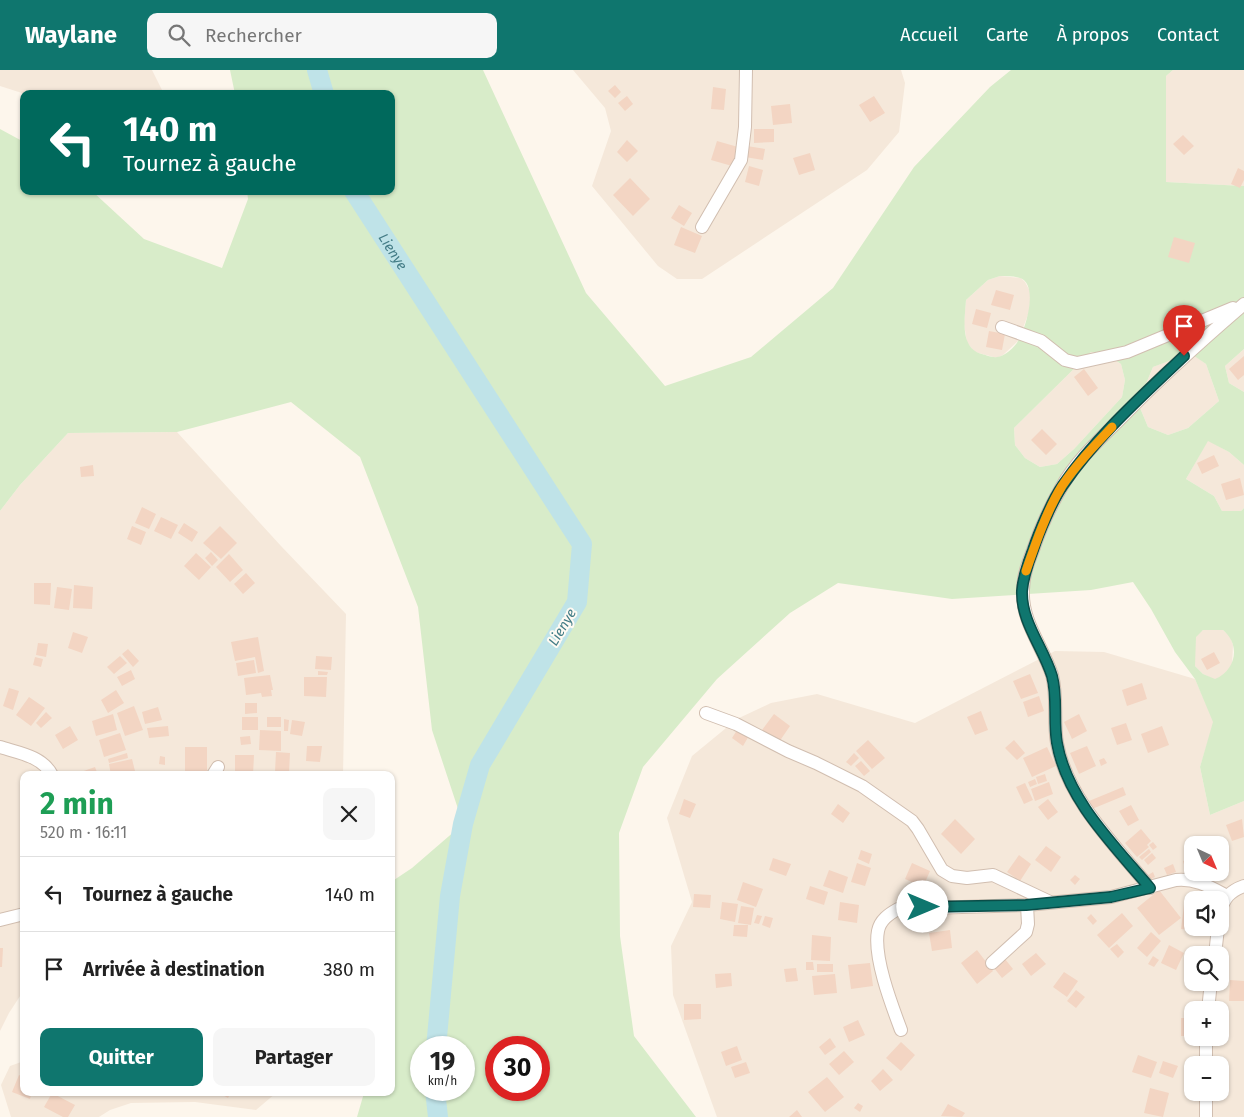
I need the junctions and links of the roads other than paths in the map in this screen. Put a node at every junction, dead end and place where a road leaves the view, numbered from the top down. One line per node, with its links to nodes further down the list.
1 (746, 70): 2 (street)
2 (702, 227)
3 (1244, 303): 4 (street); 9 (street)
4 (1002, 327)
5 (706, 713): 12 (street)
6 (0, 747): 7 (street)
7 (50, 771)
8 (1244, 886): 11 (street)
9 (1150, 888): 10 (street); 12 (street)
10 (1218, 891)
11 (1229, 894)
12 (1050, 902): 13 (street)
13 (1026, 905): 16 (street); 17 (street)
14 (20, 915): 15 (street)
15 (0, 920)
16 (992, 964)
17 (901, 1030)
18 (1206, 1101): 19 (street)
19 (1206, 1117)

